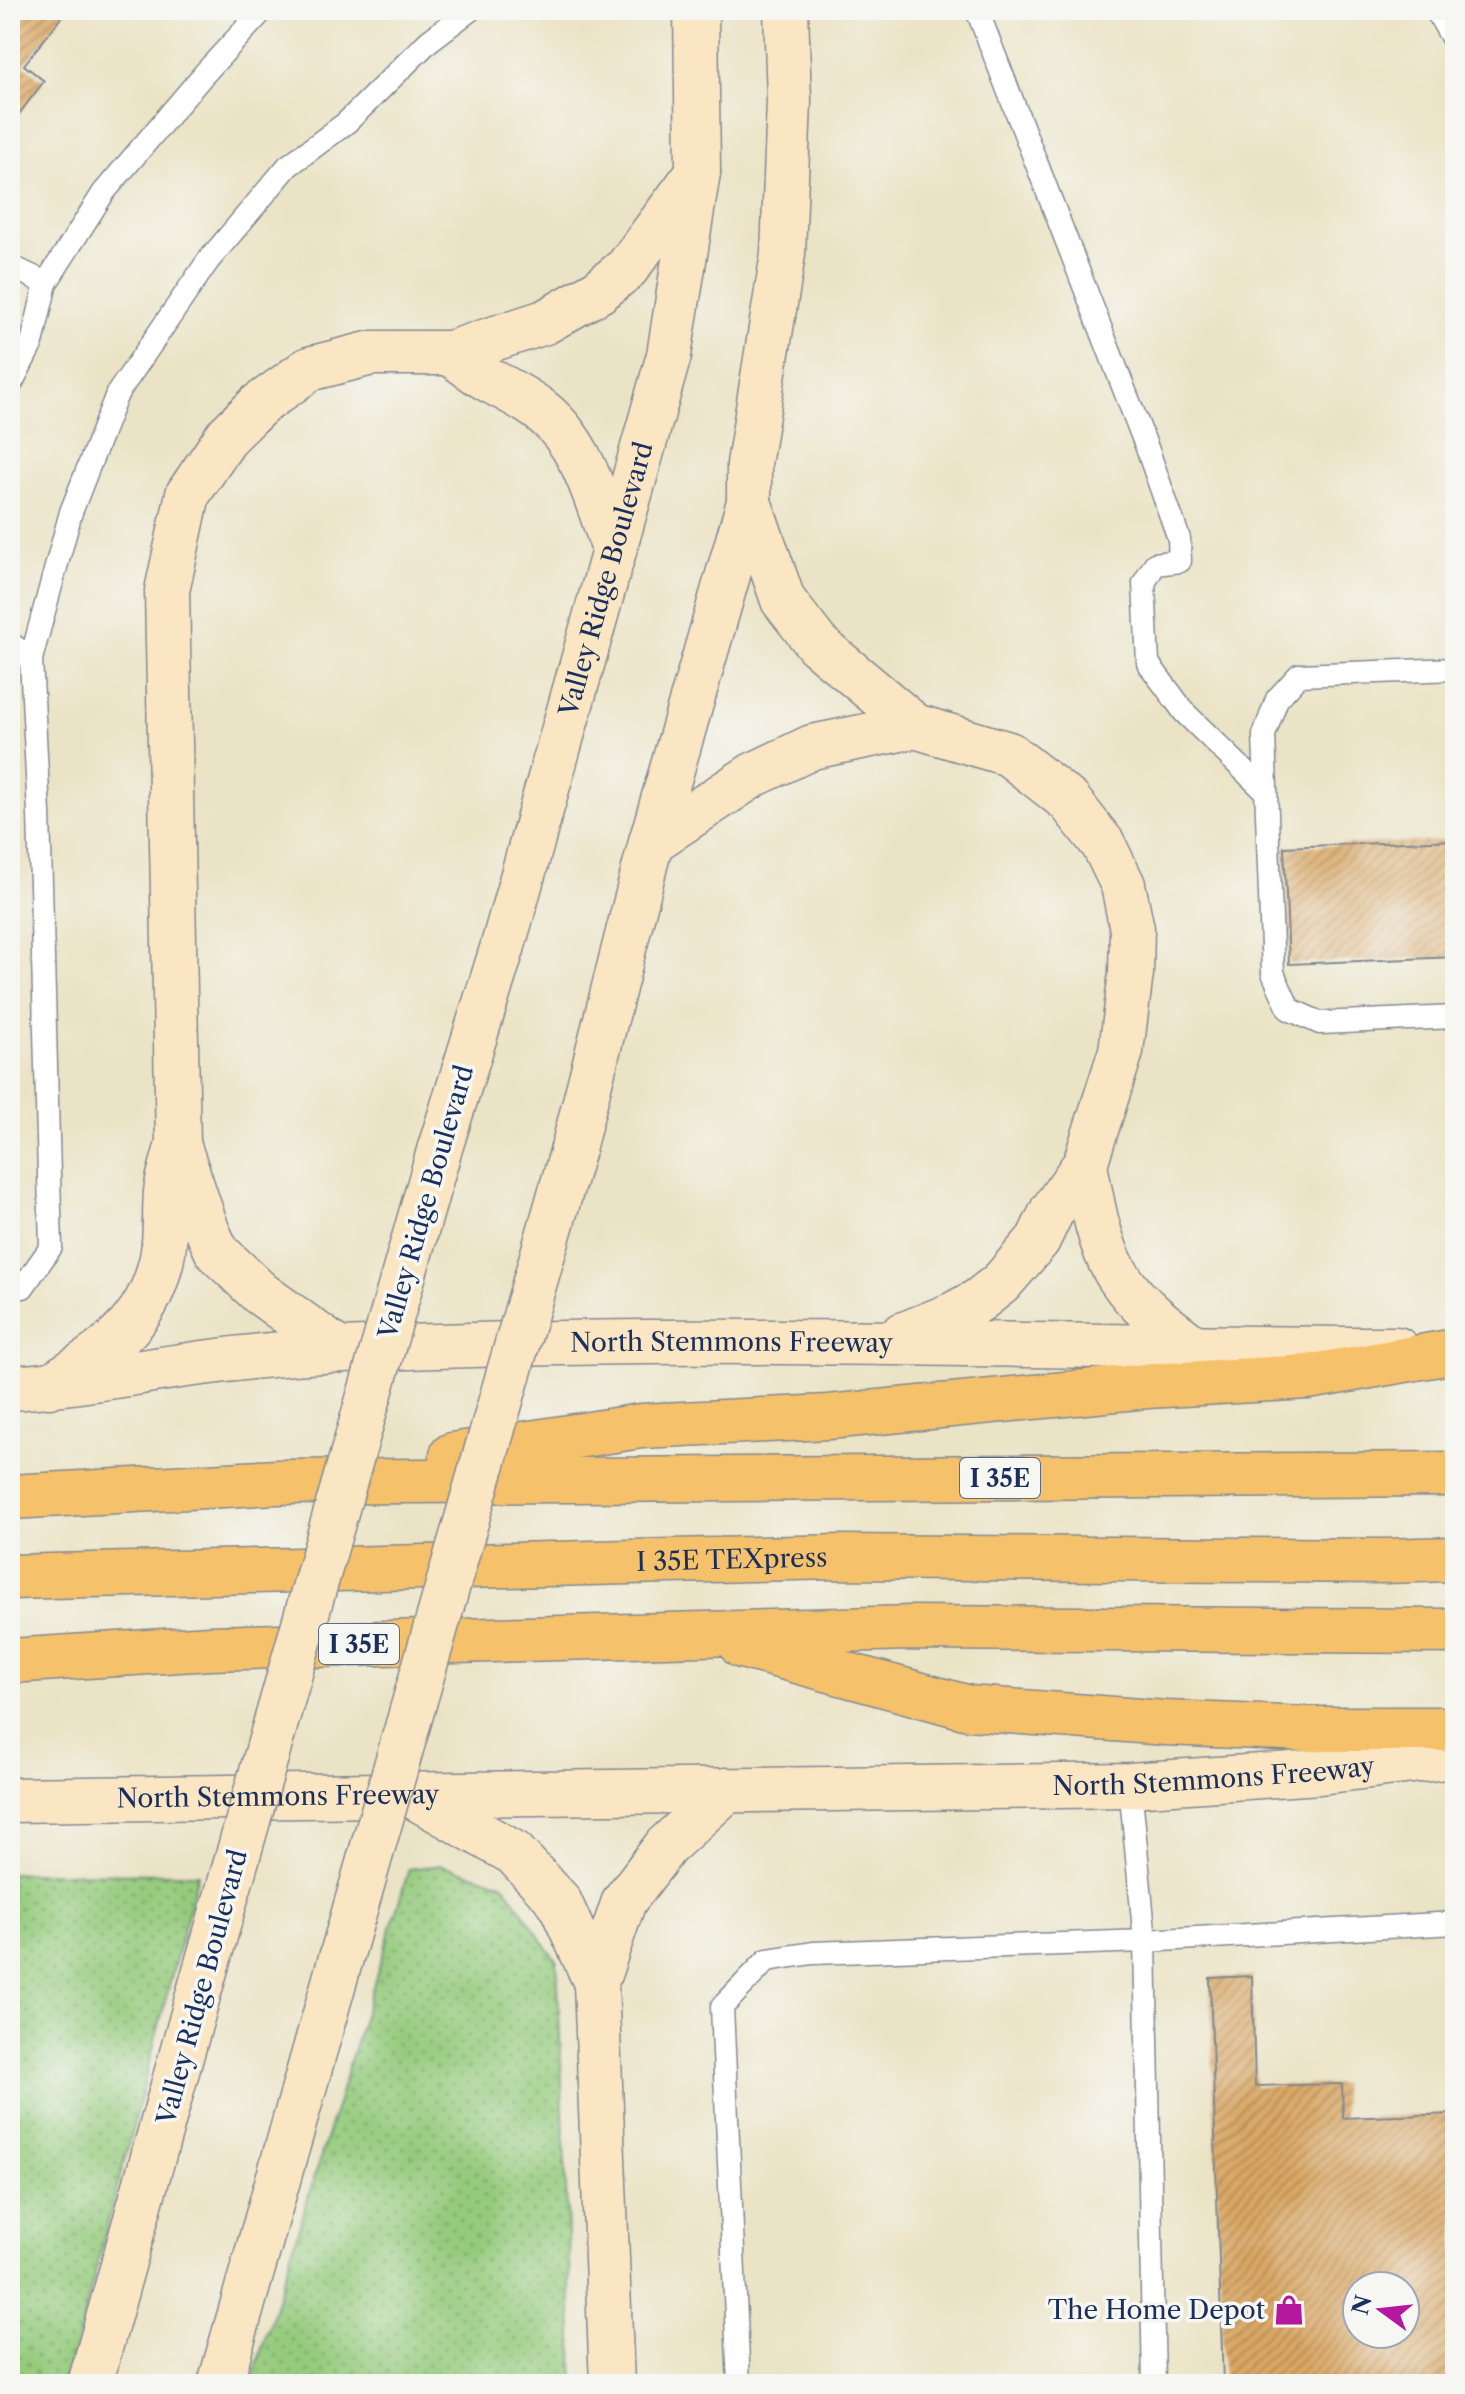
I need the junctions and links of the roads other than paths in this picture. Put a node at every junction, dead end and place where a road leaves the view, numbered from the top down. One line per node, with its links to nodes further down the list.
1 (263, 10): 10 (lane)
2 (470, 10): 16 (lane)
3 (696, 10): 8 (main road, Valley Ridge Boulevard)
4 (786, 10): 13 (main road)
5 (977, 10): 19 (lane)
6 (1436, 10): 7 (lane)
7 (1455, 43)
8 (698, 172): 11 (main road); 14 (main road, Valley Ridge Boulevard)
9 (10, 266): 10 (lane)
10 (46, 283): 12 (lane)
11 (450, 353): 14 (main road); 22 (main road)
12 (10, 386)
13 (749, 502): 18 (main road); 20 (main road)
14 (614, 549): 47 (main road, Valley Ridge Boulevard, bridge)
15 (10, 643): 16 (lane)
16 (31, 659): 24 (lane)
17 (1455, 669): 19 (lane)
18 (915, 726): 20 (main road); 23 (main road)
19 (1266, 792): 21 (lane)
20 (651, 842): 48 (main road, bridge)
21 (1455, 1017)
22 (178, 1144): 27 (main road); 29 (main road)
23 (1085, 1164): 25 (main road); 26 (main road)
24 (10, 1288)
25 (885, 1341): 26 (main road, North Stemmons Freeway); 27 (main road, North Stemmons Freeway)
26 (1196, 1349): 28 (main road, North Stemmons Freeway)
27 (339, 1350): 29 (main road, North Stemmons Freeway)
28 (1455, 1350): 31 (highway)
29 (30, 1387)
30 (1455, 1474): 31 (highway, I 35E)
31 (277, 1482): 32 (highway, I 35E)
32 (10, 1497)
33 (1455, 1559): 34 (highway, I 35E TEXpress)
34 (10, 1577)
35 (1455, 1631): 36 (highway, I 35E)
36 (693, 1633): 37 (highway, I 35E); 38 (highway)
37 (10, 1661)
38 (1455, 1729)
39 (1455, 1756): 40 (main road, North Stemmons Freeway)
40 (1130, 1785): 41 (main road, North Stemmons Freeway); 45 (lane)
41 (727, 1790): 42 (main road, North Stemmons Freeway); 46 (main road)
42 (409, 1794): 43 (main road, North Stemmons Freeway); 46 (main road)
43 (10, 1800)
44 (1455, 1923): 45 (lane)
45 (1145, 1941): 50 (lane); 51 (lane)
46 (596, 1983): 49 (main road)
47 (90, 2384)
48 (220, 2384)
49 (612, 2384)
50 (739, 2384)
51 (1154, 2384)

